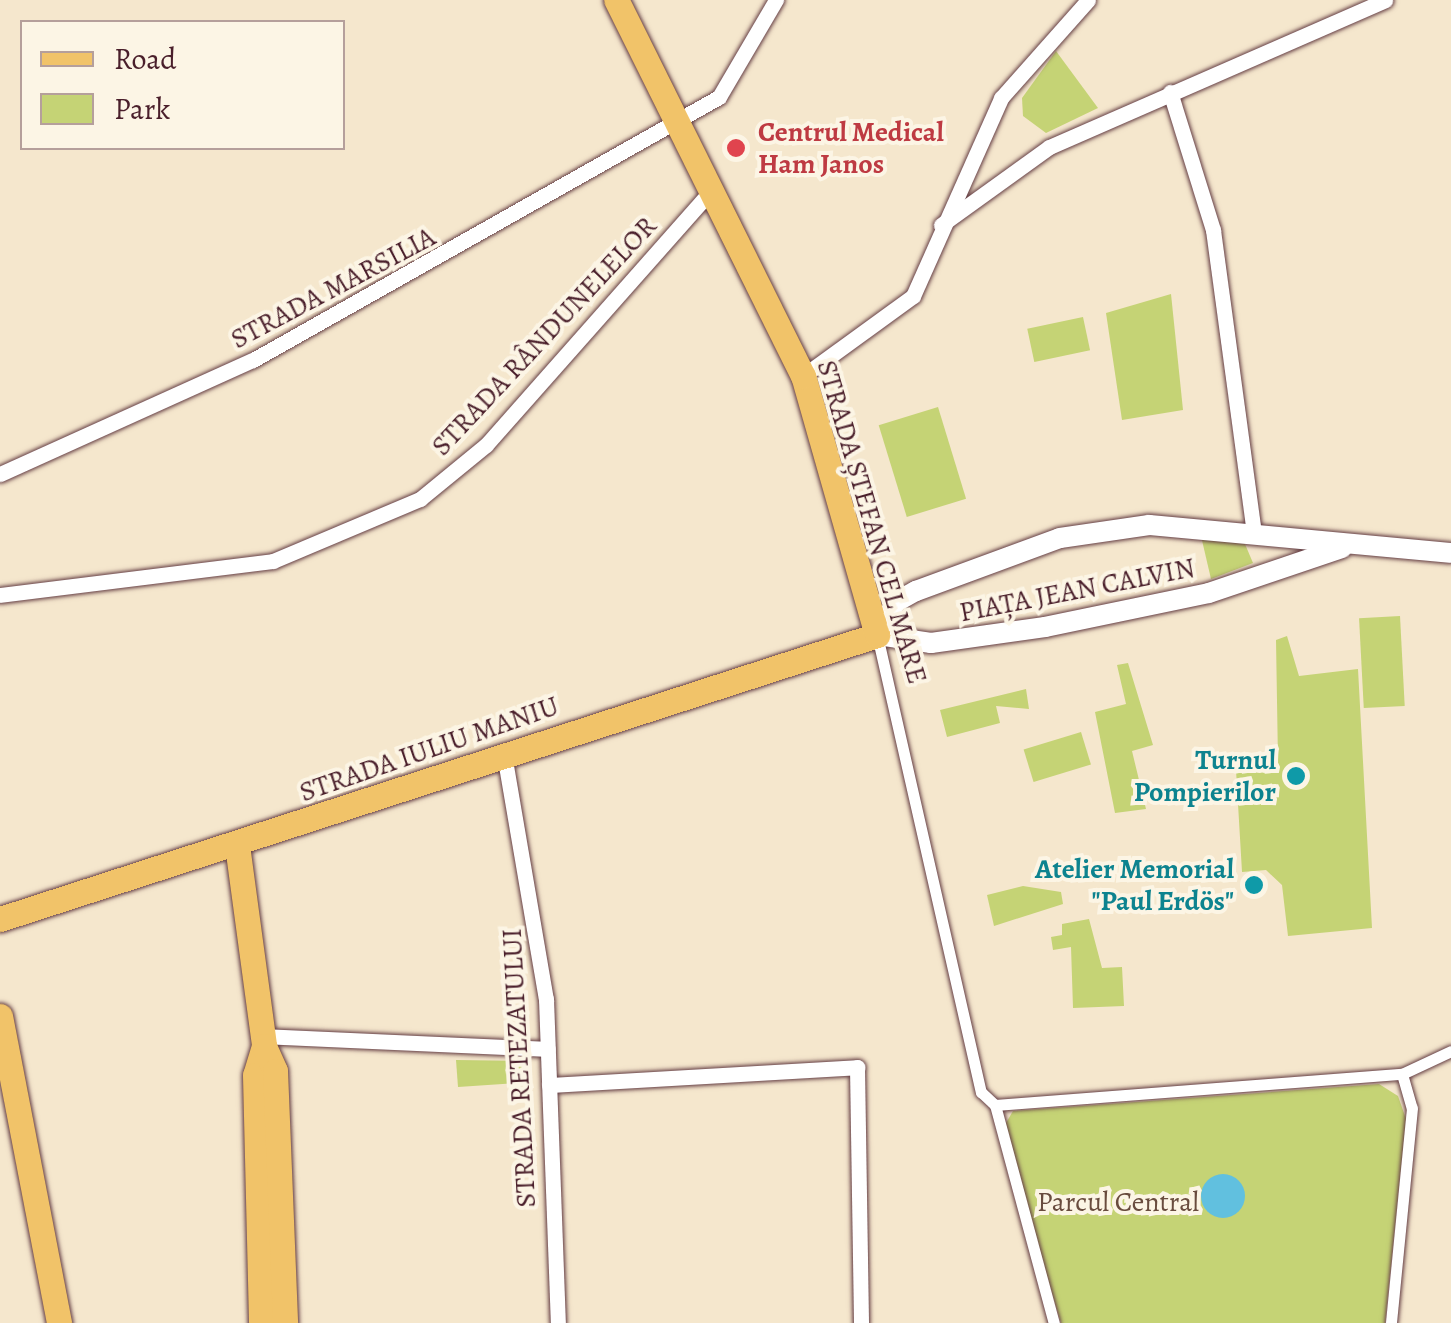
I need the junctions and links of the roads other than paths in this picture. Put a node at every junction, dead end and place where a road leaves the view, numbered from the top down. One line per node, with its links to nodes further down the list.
1 (616, 0): 6 (main road, STRADA ȘTEFAN CEL MARE)
2 (776, 0): 6 (street, STRADA MARSILIA)
3 (1088, 0): 7 (street)
4 (1385, 0): 5 (street)
5 (1170, 92): 8 (street); 13 (street)
6 (677, 120): 9 (main road, STRADA ȘTEFAN CEL MARE); 12 (street, STRADA MARSILIA)
7 (973, 154): 8 (street); 10 (street)
8 (1003, 174): 10 (street)
9 (712, 191): 11 (main road, STRADA ȘTEFAN CEL MARE); 17 (street, STRADA RÂNDUNELELOR)
10 (940, 225): 11 (street)
11 (803, 376): 18 (main road, STRADA ȘTEFAN CEL MARE)
12 (0, 474)
13 (1254, 534): 14 (street, PIAȚA JEAN CALVIN); 16 (street); 18 (street, PIAȚA JEAN CALVIN)
14 (1342, 548): 15 (street, PIAȚA JEAN CALVIN); 16 (street, PIAȚA JEAN CALVIN)
15 (1451, 553)
16 (1270, 575): 18 (street, PIAȚA JEAN CALVIN)
17 (0, 595)
18 (877, 635): 19 (main road, STRADA IULIU MANIU); 28 (street, STRADA ȘTEFAN CEL MARE)
19 (504, 754): 20 (main road, STRADA IULIU MANIU); 24 (street, STRADA RETEZATULUI)
20 (237, 845): 21 (main road, STRADA IULIU MANIU); 23 (main road)
21 (0, 918)
22 (0, 1016): 29 (main road)
23 (263, 1041): 24 (street); 30 (main road); 31 (main road)
24 (548, 1049): 27 (street, STRADA RETEZATULUI)
25 (1451, 1051): 26 (street)
26 (1402, 1074): 28 (street); 35 (street)
27 (549, 1085): 32 (street, STRADA RETEZATULUI); 33 (street)
28 (995, 1105): 34 (street)
29 (59, 1323)
30 (262, 1323)
31 (285, 1323)
32 (558, 1323)
33 (862, 1323)
34 (1054, 1323)
35 (1391, 1323)

